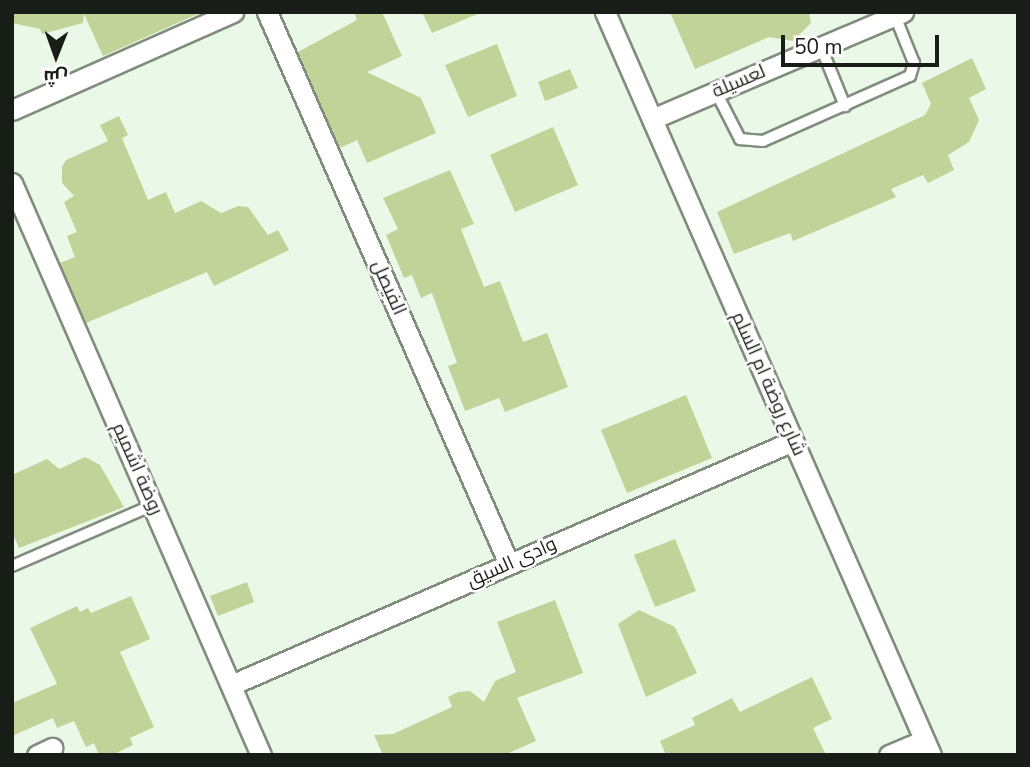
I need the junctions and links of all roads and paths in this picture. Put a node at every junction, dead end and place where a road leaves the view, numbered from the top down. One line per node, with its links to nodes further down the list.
1 (233, 12): 8 (street)
2 (267, 12): 13 (street, الفيصل)
3 (605, 12): 9 (street, شارع روضة ام السلم)
4 (899, 14): 5 (street, لعسيلة); 7 (lane)
5 (821, 47): 6 (street, لعسيلة); 7 (lane)
6 (716, 92): 7 (lane); 9 (street, لعسيلة)
7 (845, 106)
8 (12, 110)
9 (652, 119): 11 (street, شارع روضة ام السلم)
10 (12, 183): 12 (street, روضة اشميم)
11 (793, 440): 13 (street, وادى السيق); 16 (street, شارع روضة ام السلم)
12 (153, 505): 14 (lane); 15 (street, روضة اشميم)
13 (509, 564): 15 (street, وادى السيق)
14 (12, 566)
15 (231, 685): 17 (street, روضة اشميم)
16 (927, 748): 18 (street)
17 (261, 755)
18 (889, 755)

